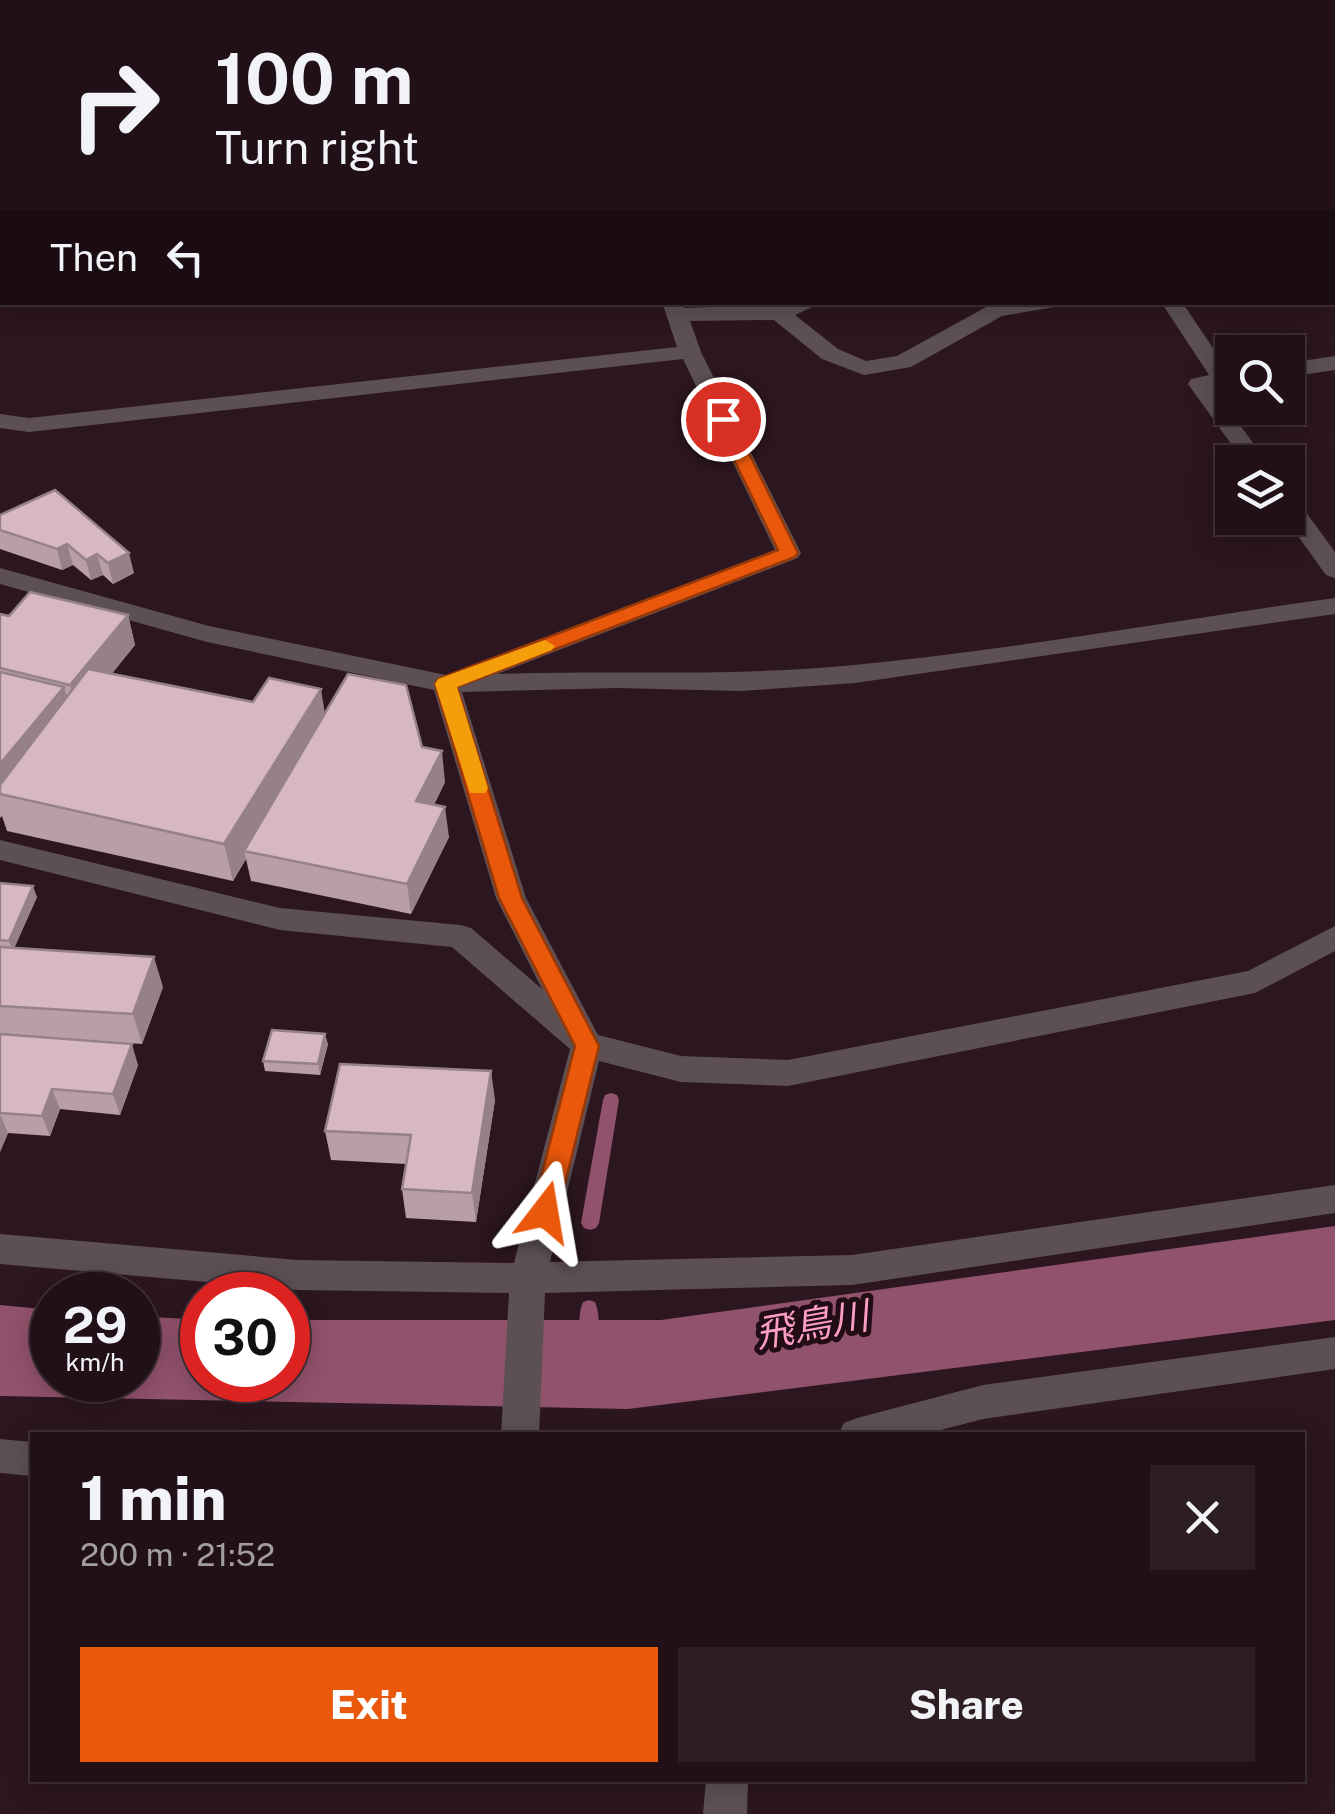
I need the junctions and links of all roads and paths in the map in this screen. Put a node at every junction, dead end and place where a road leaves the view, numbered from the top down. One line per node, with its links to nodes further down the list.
1 (804, 305): 5 (street)
2 (1031, 305): 5 (street)
3 (1173, 305): 7 (street)
4 (676, 309): 5 (street); 6 (street)
5 (779, 313)
6 (690, 352): 12 (street); 17 (street)
7 (1215, 361)
8 (1335, 363): 9 (street)
9 (1305, 367)
10 (1215, 381): 11 (street)
11 (1215, 406)
12 (0, 421)
13 (1305, 529): 14 (street)
14 (1335, 570)
15 (0, 576): 17 (street)
16 (1335, 606): 17 (street)
17 (446, 684): 20 (street)
18 (0, 850): 20 (street)
19 (1335, 937): 20 (street)
20 (587, 1046): 23 (street)
21 (1335, 1199): 23 (street)
22 (0, 1249): 23 (street)
23 (528, 1292): 26 (street)
24 (1335, 1353): 25 (street)
25 (946, 1422): 27 (street)
26 (520, 1432)
27 (877, 1432)
28 (0, 1456): 29 (street)
29 (30, 1458)
30 (727, 1782): 31 (street)
31 (725, 1814)

